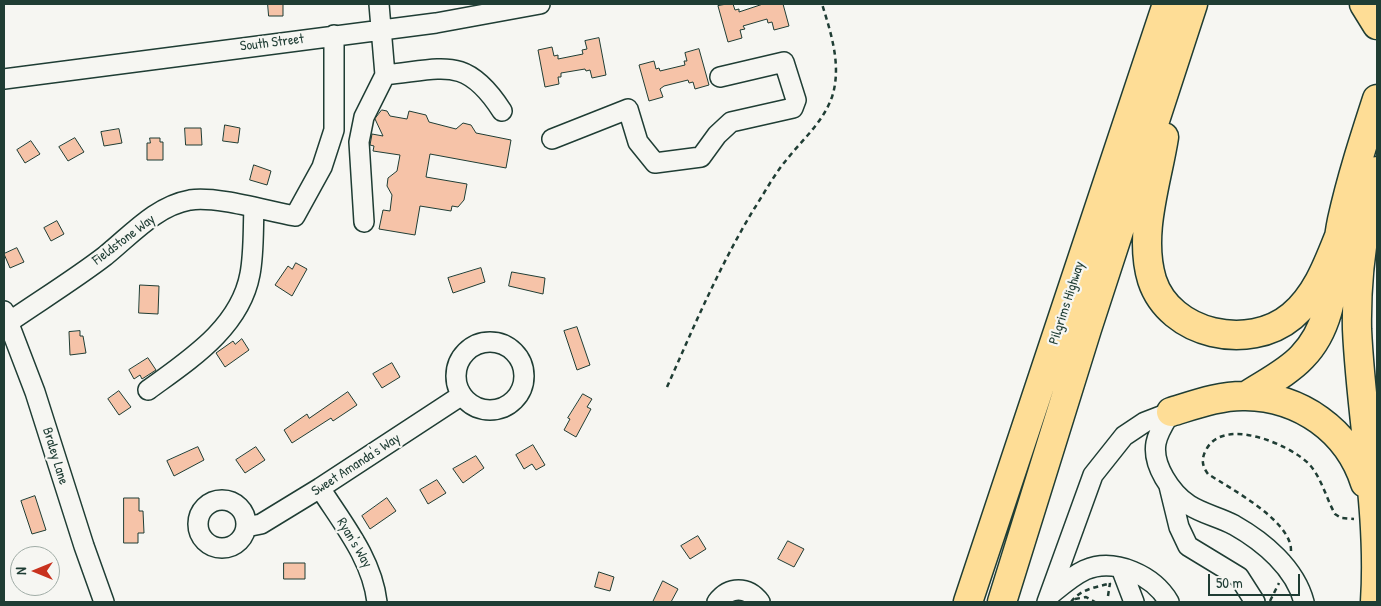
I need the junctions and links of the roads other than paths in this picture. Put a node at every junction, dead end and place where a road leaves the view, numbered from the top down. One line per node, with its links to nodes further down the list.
1 (379, 4): 8 (street)
2 (540, 4): 6 (street, South Street)
3 (1167, 4): 36 (highway, Pilgrims Highway)
4 (1193, 4): 10 (highway, Pilgrims Highway)
5 (1364, 4): 7 (highway)
6 (480, 10): 8 (street, South Street)
7 (1377, 25)
8 (381, 30): 9 (street, South Street); 11 (street)
9 (334, 36): 13 (street, South Street); 18 (street, Fieldstone Way)
10 (1180, 44): 20 (highway); 37 (highway, Pilgrims Highway)
11 (385, 76): 15 (street); 19 (street)
12 (720, 78): 16 (street)
13 (4, 79)
14 (1377, 99): 20 (highway)
15 (502, 111)
16 (552, 139)
17 (1377, 171): 28 (highway)
18 (254, 208): 21 (street, Fieldstone Way); 22 (street)
19 (364, 222)
20 (1340, 234): 24 (highway)
21 (6, 317): 32 (street, Braley Lane)
22 (148, 390)
23 (462, 395): 27 (street, Sweet Amanda's Way)
24 (1246, 396): 25 (highway); 28 (highway)
25 (1171, 412): 26 (street); 31 (street)
26 (1168, 483): 40 (street); 41 (street)
27 (320, 488): 29 (street, Sweet Amanda's Way); 33 (street, Ryan's Way)
28 (1365, 516): 42 (highway)
29 (246, 527)
30 (1118, 574): 31 (street); 38 (street); 39 (street)
31 (1048, 599)
32 (104, 602)
33 (377, 602)
34 (717, 602): 35 (street)
35 (760, 602)
36 (968, 602)
37 (1003, 602)
38 (1134, 602)
39 (1169, 602)
40 (1255, 602)
41 (1304, 602)
42 (1375, 602)

